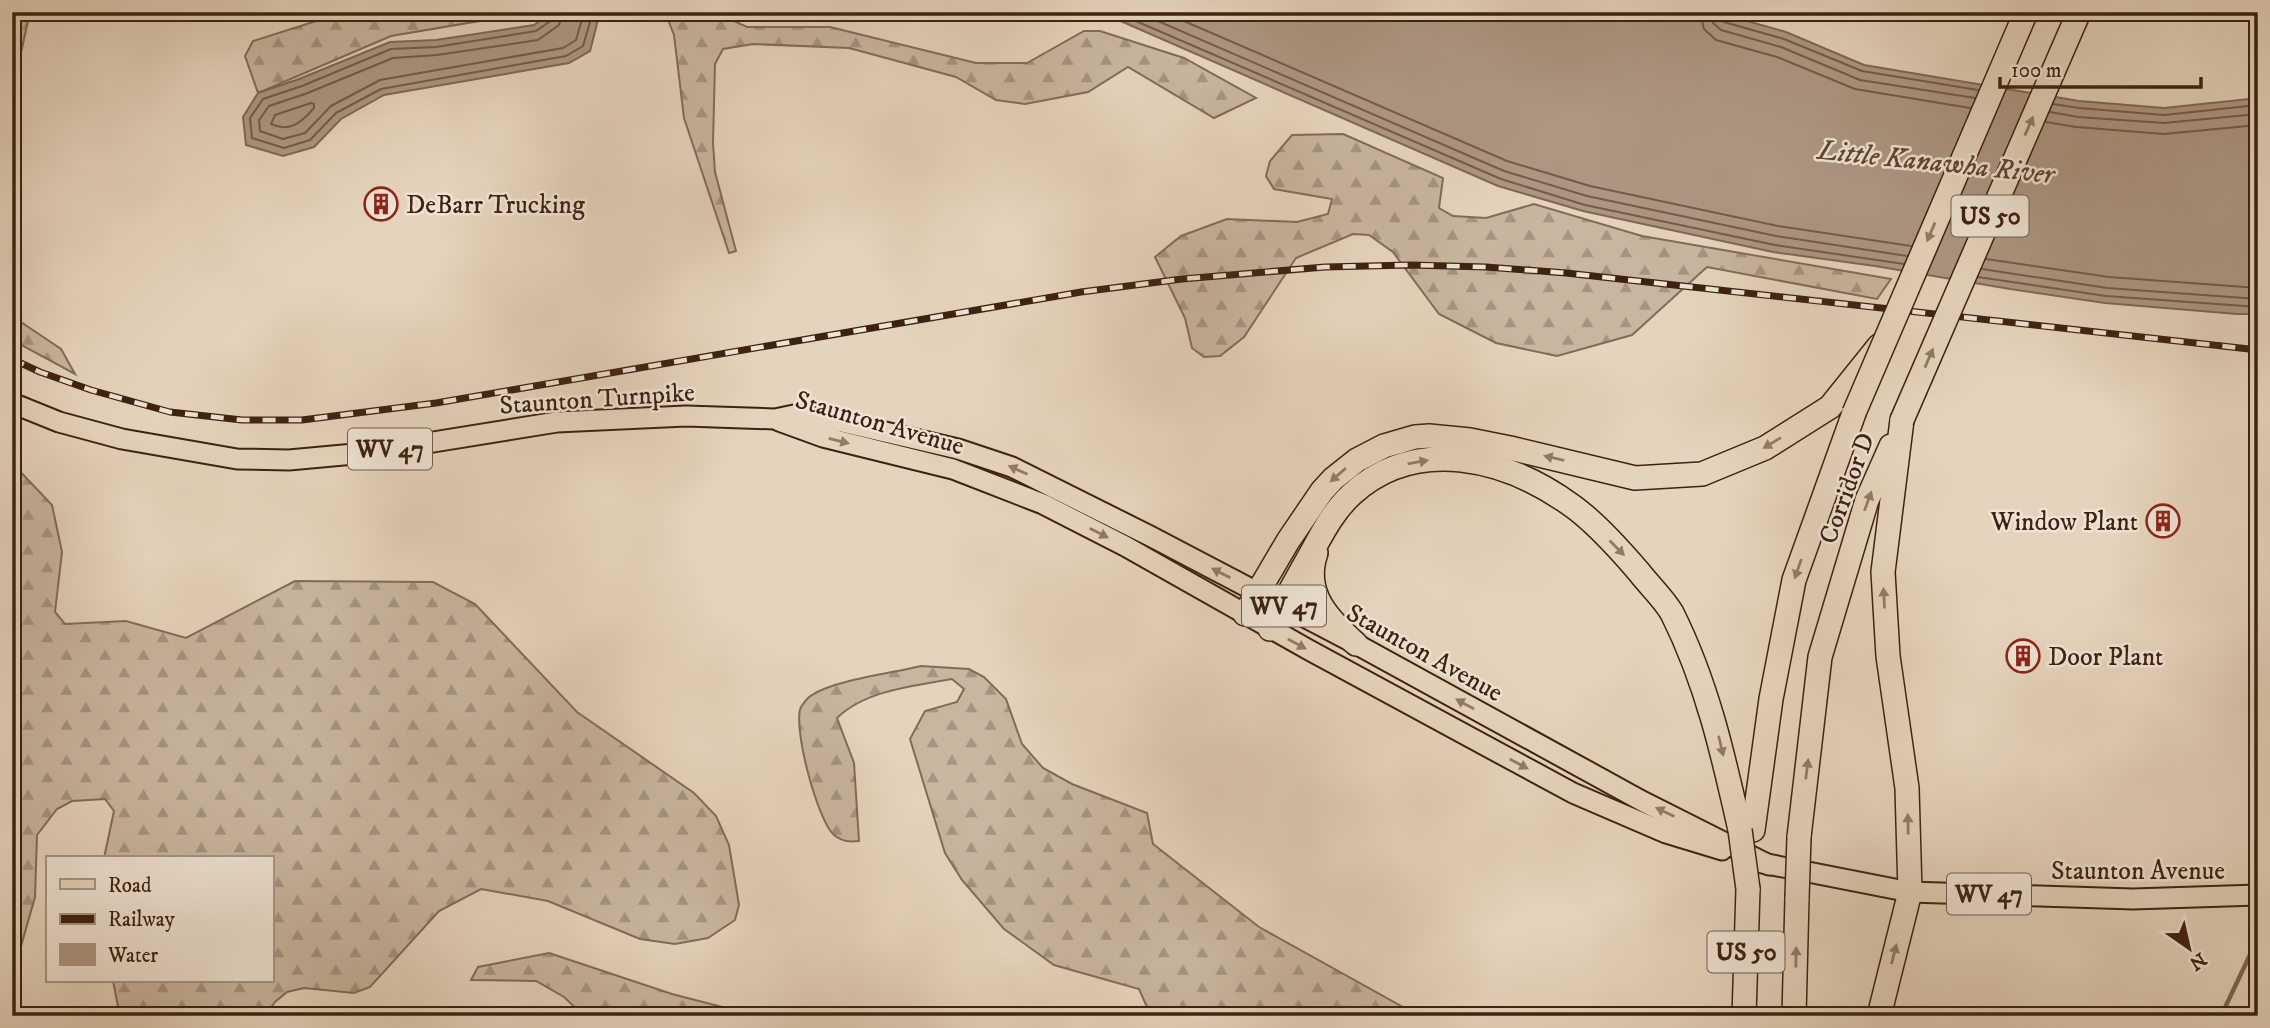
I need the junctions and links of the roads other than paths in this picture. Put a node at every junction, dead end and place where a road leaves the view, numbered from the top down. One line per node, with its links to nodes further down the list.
1 (2026, 12): 3 (highway, Corridor D / US 50, one-way to 3, bridge)
2 (2079, 12): 6 (highway, Corridor D / US 50, one-way to 2, bridge)
3 (1884, 341): 8 (highway, one-way to 8); 13 (highway, Corridor D / US 50, one-way to 13, bridge)
4 (12, 403): 5 (main road, Staunton Turnpike / WV 47)
5 (775, 419): 8 (main road, Staunton Avenue / WV 47, one-way to 5); 10 (main road, Staunton Avenue / WV 47, one-way to 10)
6 (1902, 420): 15 (highway, one-way to 6); 18 (highway, Corridor D / US 50, one-way to 6, bridge)
7 (1325, 527): 9 (highway); 12 (highway); 13 (highway, one-way to 13)
8 (1257, 591): 9 (main road, Staunton Avenue / WV 47); 10 (highway)
9 (1283, 605): 11 (highway); 12 (main road, Staunton Avenue / WV 47)
10 (1245, 614): 11 (main road, Staunton Avenue / WV 47)
11 (1270, 629): 14 (main road, Staunton Avenue / WV 47, one-way to 14)
12 (1356, 644): 14 (main road, Staunton Avenue / WV 47, one-way to 12)
13 (1746, 830): 17 (highway, US 50, bridge)
14 (1769, 865): 15 (main road, Staunton Avenue / WV 47)
15 (1910, 892): 16 (main road, Staunton Avenue / WV 47); 19 (highway, one-way to 15)
16 (2258, 895)
17 (1744, 1016)
18 (1794, 1016)
19 (1879, 1016)

